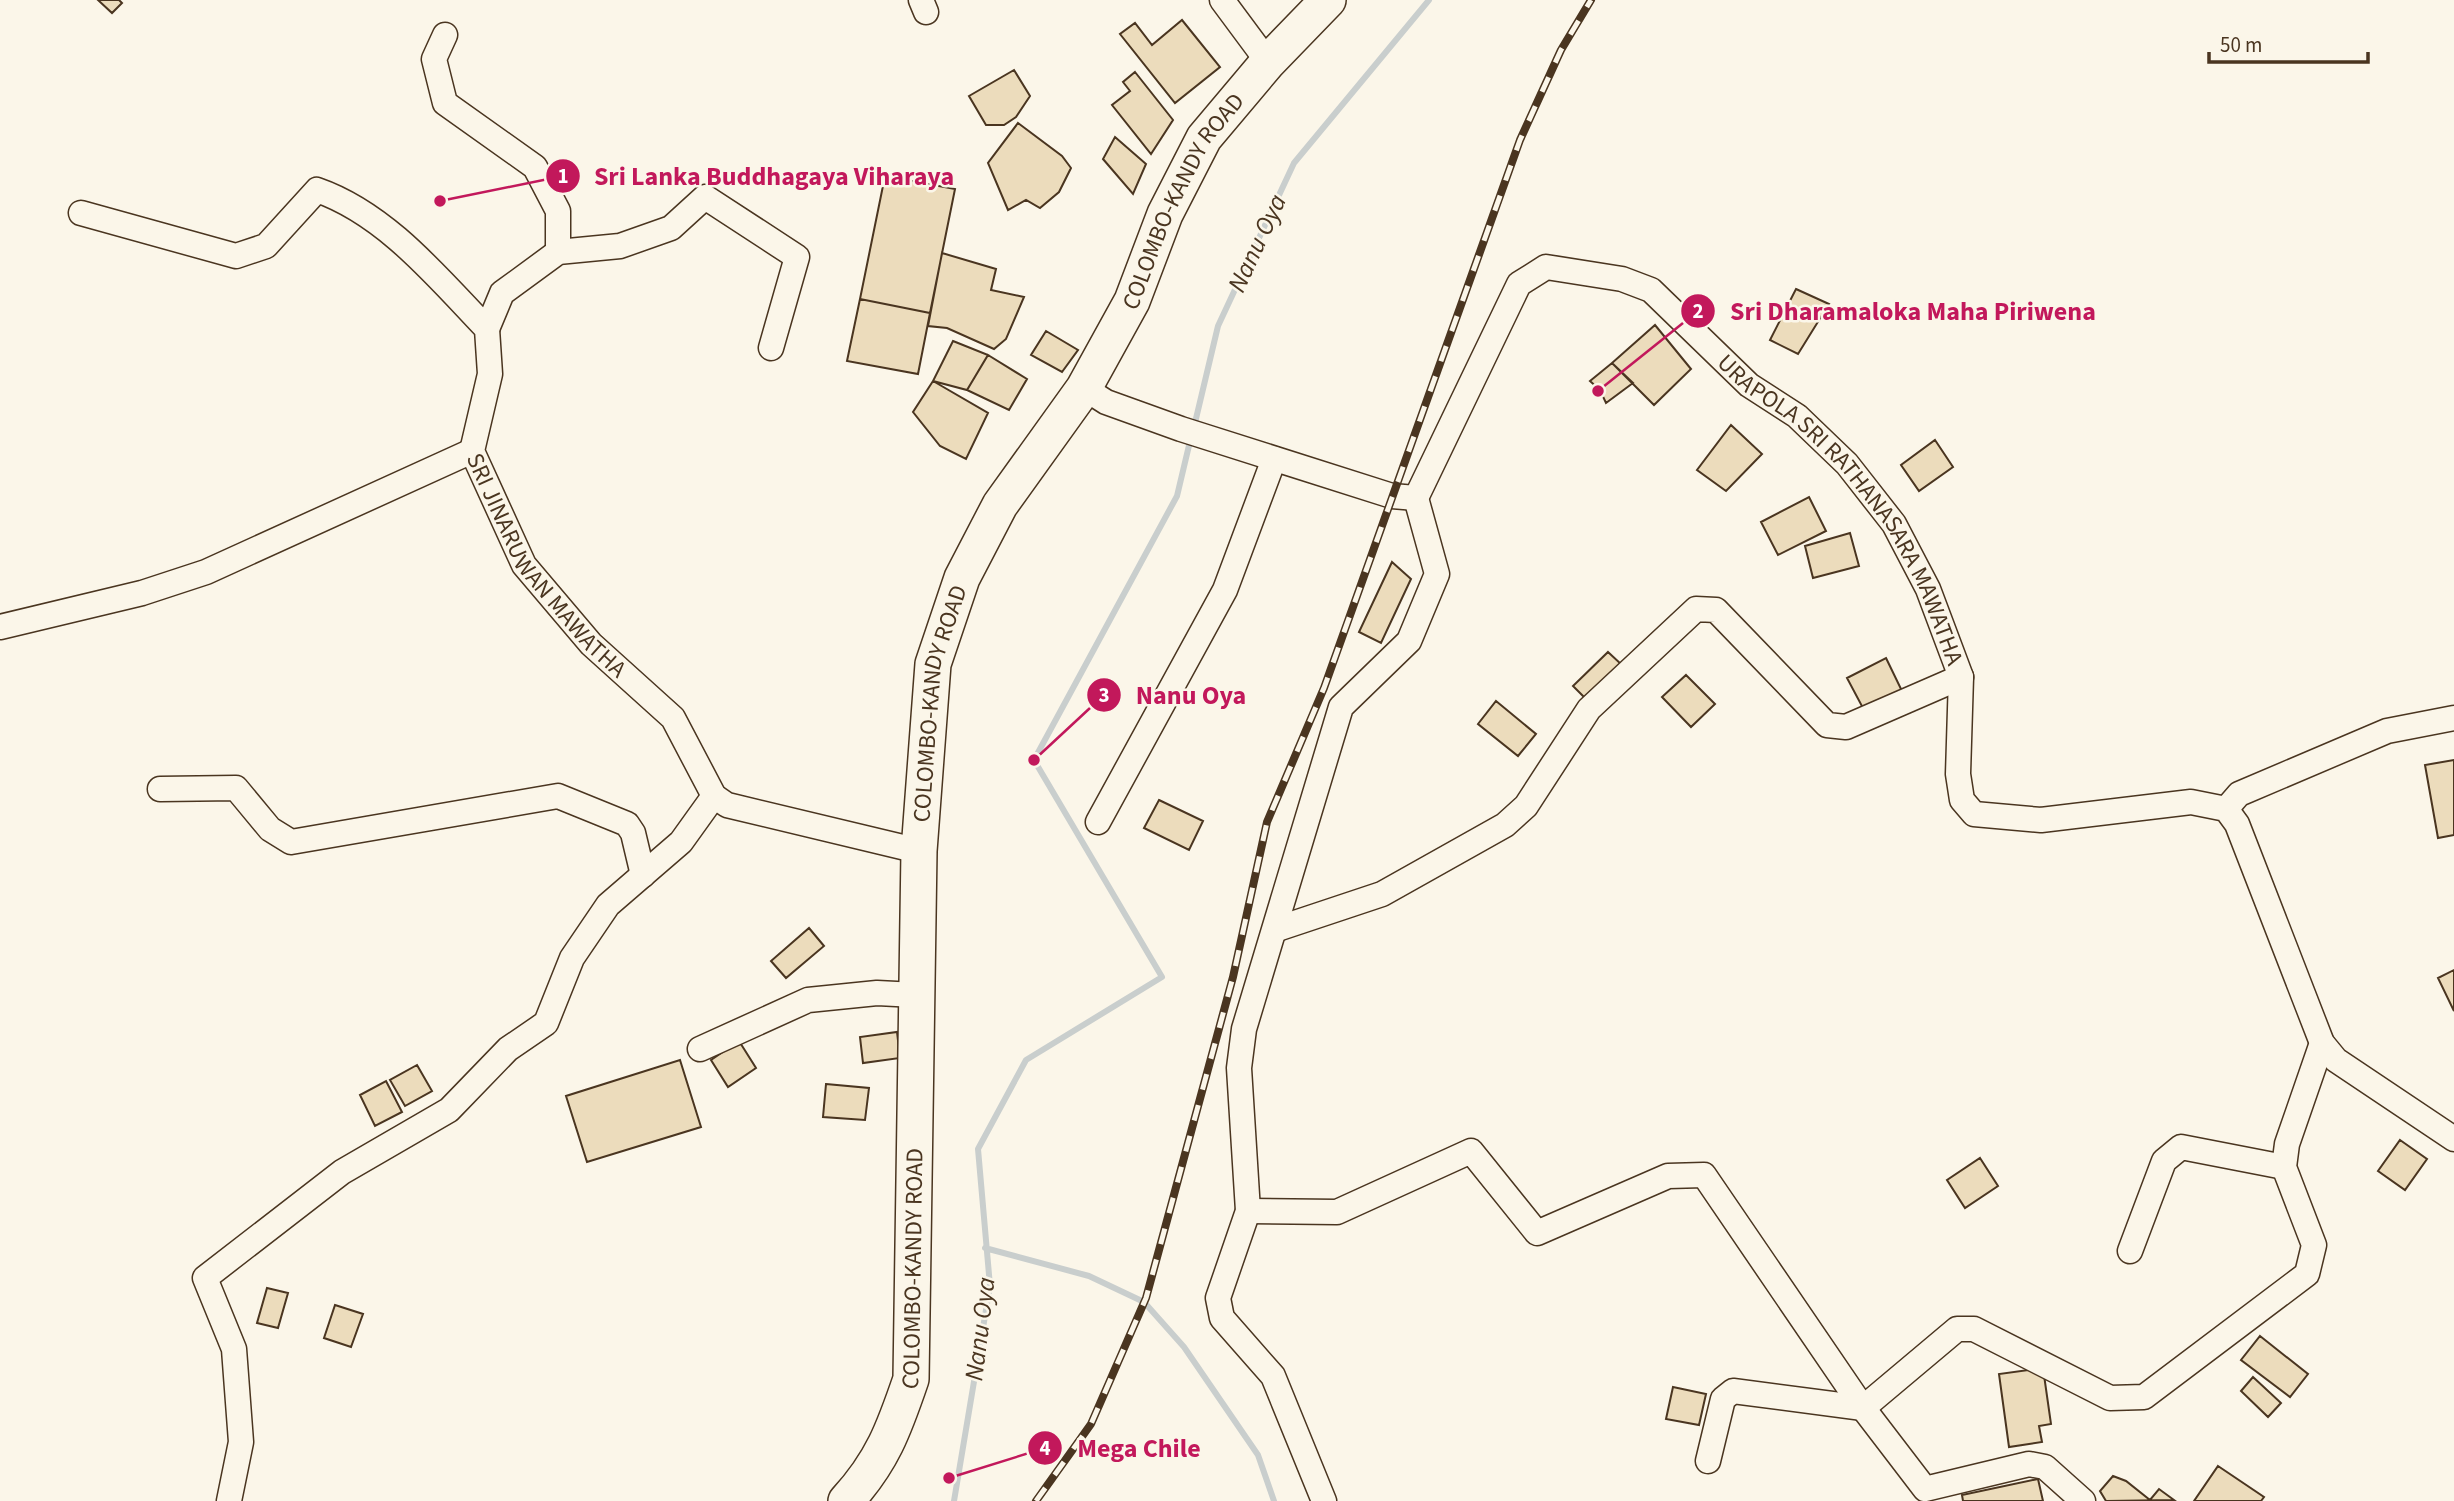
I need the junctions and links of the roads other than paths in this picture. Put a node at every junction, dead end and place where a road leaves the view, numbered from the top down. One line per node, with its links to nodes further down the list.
1 (1222, 0): 4 (street)
2 (1328, 0): 4 (highway, COLOMBO-KANDY ROAD)
3 (444, 35): 6 (street)
4 (1268, 61): 9 (highway, COLOMBO-KANDY ROAD)
5 (81, 213): 7 (street)
6 (558, 251): 7 (street); 8 (street)
7 (487, 329): 10 (street, SRI JINARUWAN MAWATHA)
8 (771, 348)
9 (1084, 388): 11 (street); 20 (highway, COLOMBO-KANDY ROAD)
10 (472, 451): 13 (street); 17 (street, SRI JINARUWAN MAWATHA)
11 (1274, 459): 12 (street); 19 (street)
12 (1416, 498): 14 (street, URAPOLA SRI RATHANASARA MAWATHA); 22 (street)
13 (0, 627)
14 (1961, 677): 18 (street, URAPOLA SRI RATHANASARA MAWATHA); 22 (street)
15 (2454, 718): 18 (street)
16 (160, 789): 21 (street)
17 (714, 796): 20 (street); 21 (street)
18 (2226, 809): 24 (street)
19 (1098, 822)
20 (919, 851): 23 (highway, COLOMBO-KANDY ROAD)
21 (643, 875): 33 (street)
22 (1277, 929): 28 (street)
23 (916, 995): 25 (street); 34 (highway, COLOMBO-KANDY ROAD)
24 (2322, 1043): 26 (street); 27 (street)
25 (700, 1049)
26 (2454, 1139)
27 (2284, 1167): 29 (street); 30 (street)
28 (1248, 1211): 30 (street); 35 (street)
29 (2130, 1251)
30 (1863, 1408): 31 (street); 32 (street)
31 (1708, 1461)
32 (1922, 1495): 36 (street)
33 (229, 1501)
34 (846, 1501)
35 (1324, 1501)
36 (2083, 1501)

